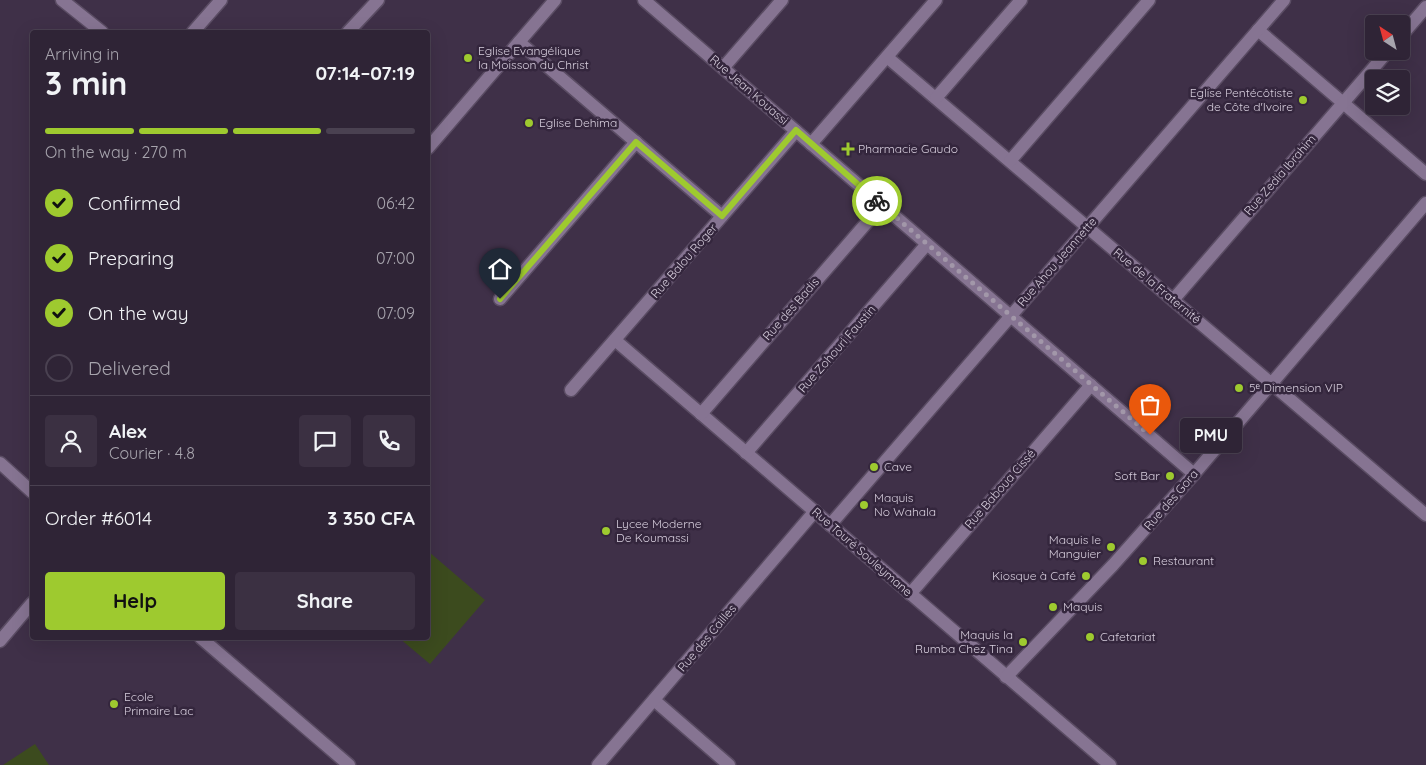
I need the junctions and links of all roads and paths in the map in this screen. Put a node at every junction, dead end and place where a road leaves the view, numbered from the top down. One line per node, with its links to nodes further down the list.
1 (63, 0): 13 (street)
2 (221, 0): 14 (street)
3 (378, 0): 15 (street)
4 (556, 0): 17 (street)
5 (644, 0): 20 (street, Rue Jean Kouassi)
6 (782, 0): 20 (street)
7 (936, 0): 18 (street)
8 (1021, 0): 21 (street)
9 (1150, 0): 27 (street)
10 (1284, 0): 16 (street, Rue Ahou Jeannette)
11 (1426, 7): 12 (street)
12 (1410, 26)
13 (100, 30)
14 (195, 30)
15 (350, 30)
16 (1258, 30): 22 (street); 32 (street, Rue Ahou Jeannette)
17 (519, 42): 24 (street); 26 (street)
18 (887, 57): 21 (street, Rue de la Fraternité); 25 (street)
19 (1380, 60): 22 (street, Rue Zedia Ibrahim)
20 (723, 68): 23 (street, Rue Jean Kouassi)
21 (936, 98): 27 (street, Rue de la Fraternité)
22 (1343, 103): 28 (street); 35 (street, Rue Zedia Ibrahim)
23 (796, 130): 25 (street, Rue Jean Kouassi); 31 (street, Rue Balou Roger)
24 (636, 142): 31 (street); 34 (street)
25 (811, 144): 30 (street, Rue Jean Kouassi)
26 (430, 146)
27 (1010, 161): 32 (street, Rue de la Fraternité)
28 (1426, 174)
29 (1426, 203): 38 (street, Rue des Gora)
30 (882, 204): 33 (street, Rue Jean Kouassi); 41 (street, Rue des Badis)
31 (722, 216): 37 (street, Rue Balou Roger)
32 (1088, 227): 35 (street, Rue de la Fraternité); 36 (street, Rue Ahou Jeannette)
33 (927, 244): 36 (street, Rue Jean Kouassi); 42 (street, Rue Zohouri Faustin)
34 (500, 299)
35 (1173, 300): 38 (street, Rue de la Fraternité)
36 (1011, 316): 39 (street, Rue Jean Kouassi); 48 (street, Rue Ahou Jeannette)
37 (615, 340): 40 (street, Rue Balou Roger); 41 (street, Rue Touré Souleymane)
38 (1270, 382): 44 (street, Rue des Gora); 47 (street, Rue de la Fraternité)
39 (1091, 385): 44 (street, Rue Jean Kouassi); 49 (street, Rue Baboua Cissé)
40 (571, 390)
41 (700, 414): 42 (street, Rue Touré Souleymane)
42 (746, 453): 46 (street, Rue Touré Souleymane)
43 (0, 463): 45 (street)
44 (1194, 474): 53 (street, Rue des Gora)
45 (30, 490)
46 (815, 511): 48 (street, Rue Touré Souleymane); 54 (street, Rue des Cailles)
47 (1426, 515)
48 (830, 525): 49 (street, Rue Touré Souleymane)
49 (910, 594): 53 (street, Rue Touré Souleymane)
50 (30, 606): 52 (street)
51 (203, 640): 55 (street)
52 (0, 641)
53 (1006, 677): 58 (street, Rue Touré Souleymane)
54 (654, 700): 56 (street, Rue des Cailles); 57 (street)
55 (349, 765)
56 (598, 765)
57 (729, 765)
58 (1110, 765)

